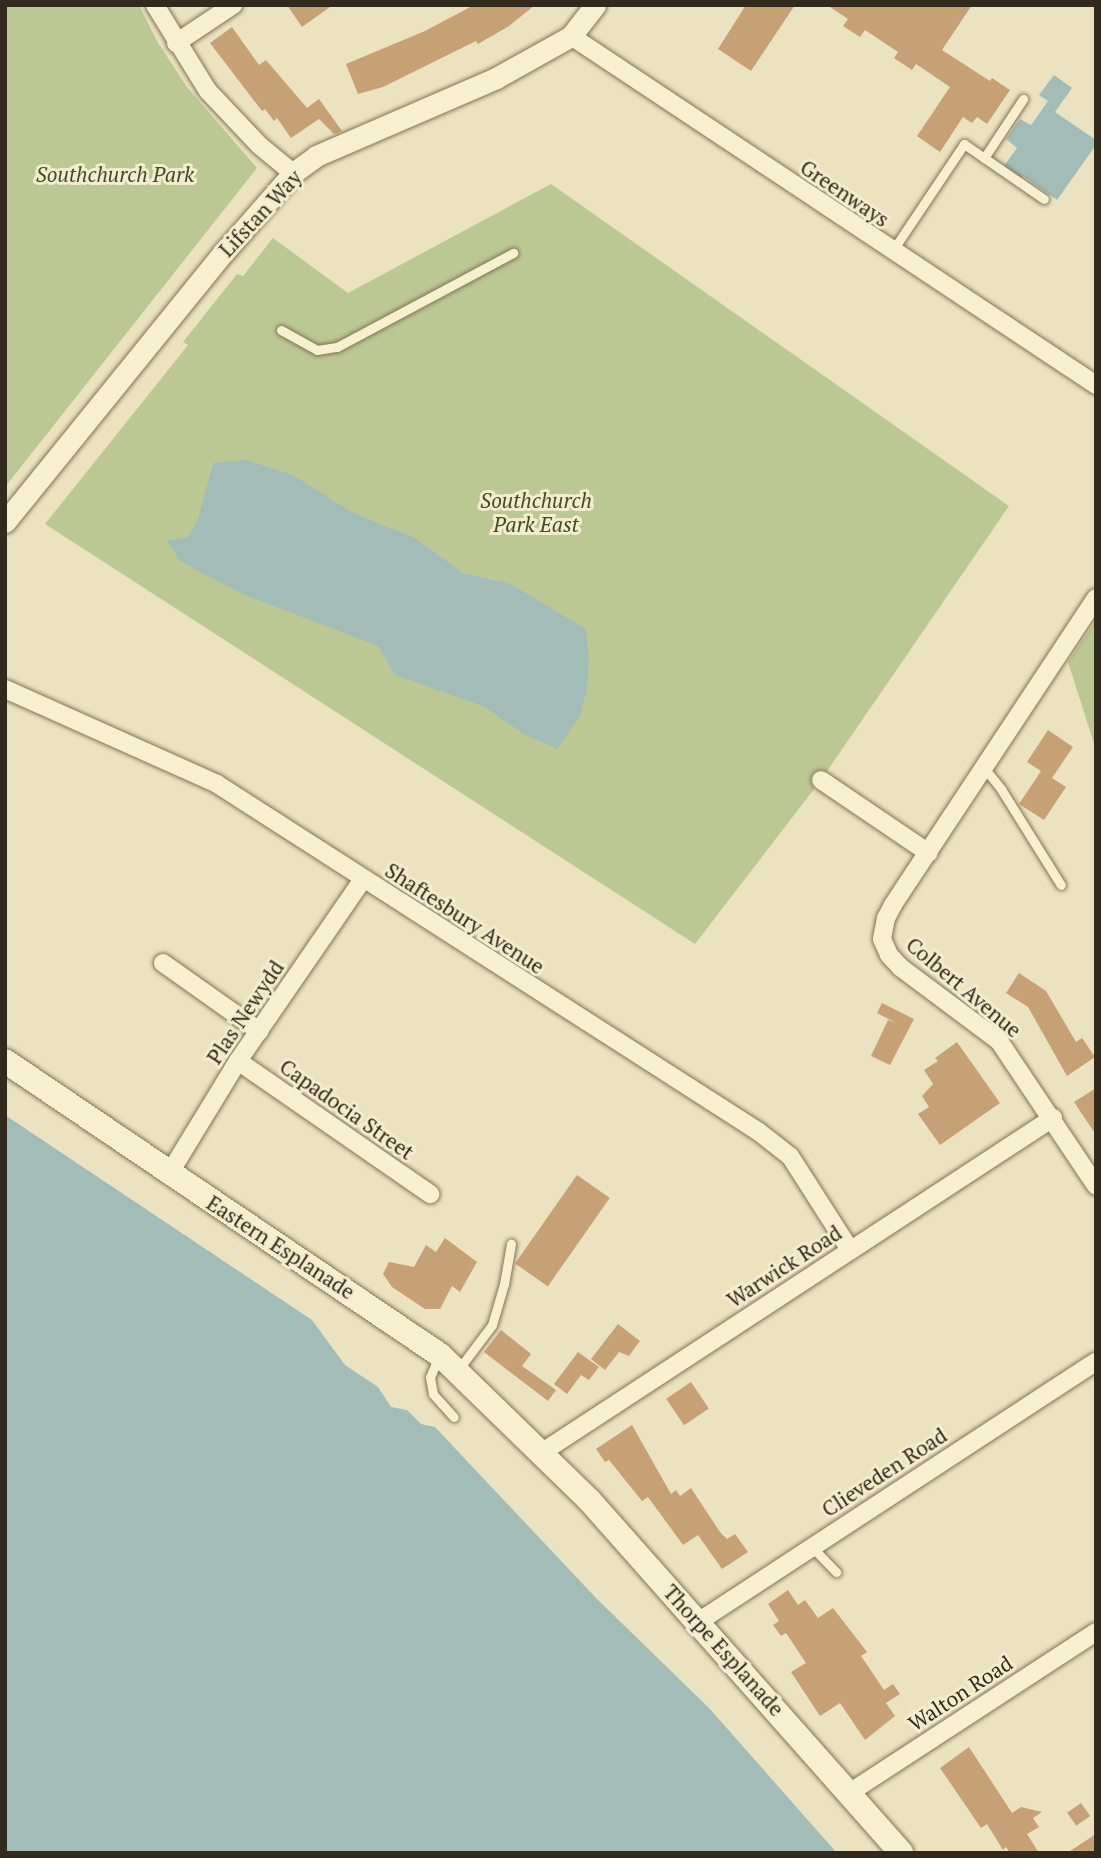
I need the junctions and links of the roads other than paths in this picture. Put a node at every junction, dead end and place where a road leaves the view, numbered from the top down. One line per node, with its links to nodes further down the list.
1 (155, 5): 5 (street)
2 (233, 5): 5 (street)
3 (595, 5): 4 (street, Lifstan Way)
4 (571, 36): 8 (street, Lifstan Way); 10 (street, Greenways)
5 (176, 43): 8 (street)
6 (1023, 99): 7 (lane)
7 (984, 158): 9 (lane); 10 (lane)
8 (293, 173): 14 (street, Lifstan Way)
9 (1044, 199)
10 (892, 252): 13 (street, Greenways)
11 (513, 253): 12 (lane)
12 (281, 330)
13 (1096, 385)
14 (5, 522)
15 (1096, 598): 17 (street, Colbert Avenue)
16 (5, 688): 20 (street, Shaftesbury Avenue)
17 (985, 769): 19 (street, Colbert Avenue); 21 (lane)
18 (821, 780): 19 (street)
19 (929, 853): 26 (street, Colbert Avenue)
20 (363, 879): 23 (street, Plas Newydd); 31 (street, Shaftesbury Avenue)
21 (1061, 885)
22 (164, 961): 23 (street)
23 (259, 1031): 25 (street, Plas Newydd)
24 (5, 1061): 27 (main road, Eastern Esplanade)
25 (238, 1061): 27 (street, Plas Newydd); 29 (street, Capadocia Street)
26 (1052, 1118): 28 (street, Colbert Avenue); 31 (street, Warwick Road)
27 (169, 1174): 33 (main road, Eastern Esplanade)
28 (1096, 1186)
29 (430, 1194)
30 (511, 1244): 33 (lane)
31 (850, 1250): 35 (street, Warwick Road)
32 (1096, 1362): 36 (street, Clieveden Road)
33 (448, 1363): 34 (lane); 35 (main road, Eastern Esplanade)
34 (454, 1417)
35 (541, 1453): 38 (main road, Thorpe Esplanade)
36 (811, 1546): 37 (lane); 38 (street, Clieveden Road)
37 (836, 1572)
38 (698, 1622): 40 (main road, Thorpe Esplanade)
39 (1096, 1632): 40 (street, Walton Road)
40 (849, 1793): 41 (main road, Thorpe Esplanade)
41 (901, 1853)

